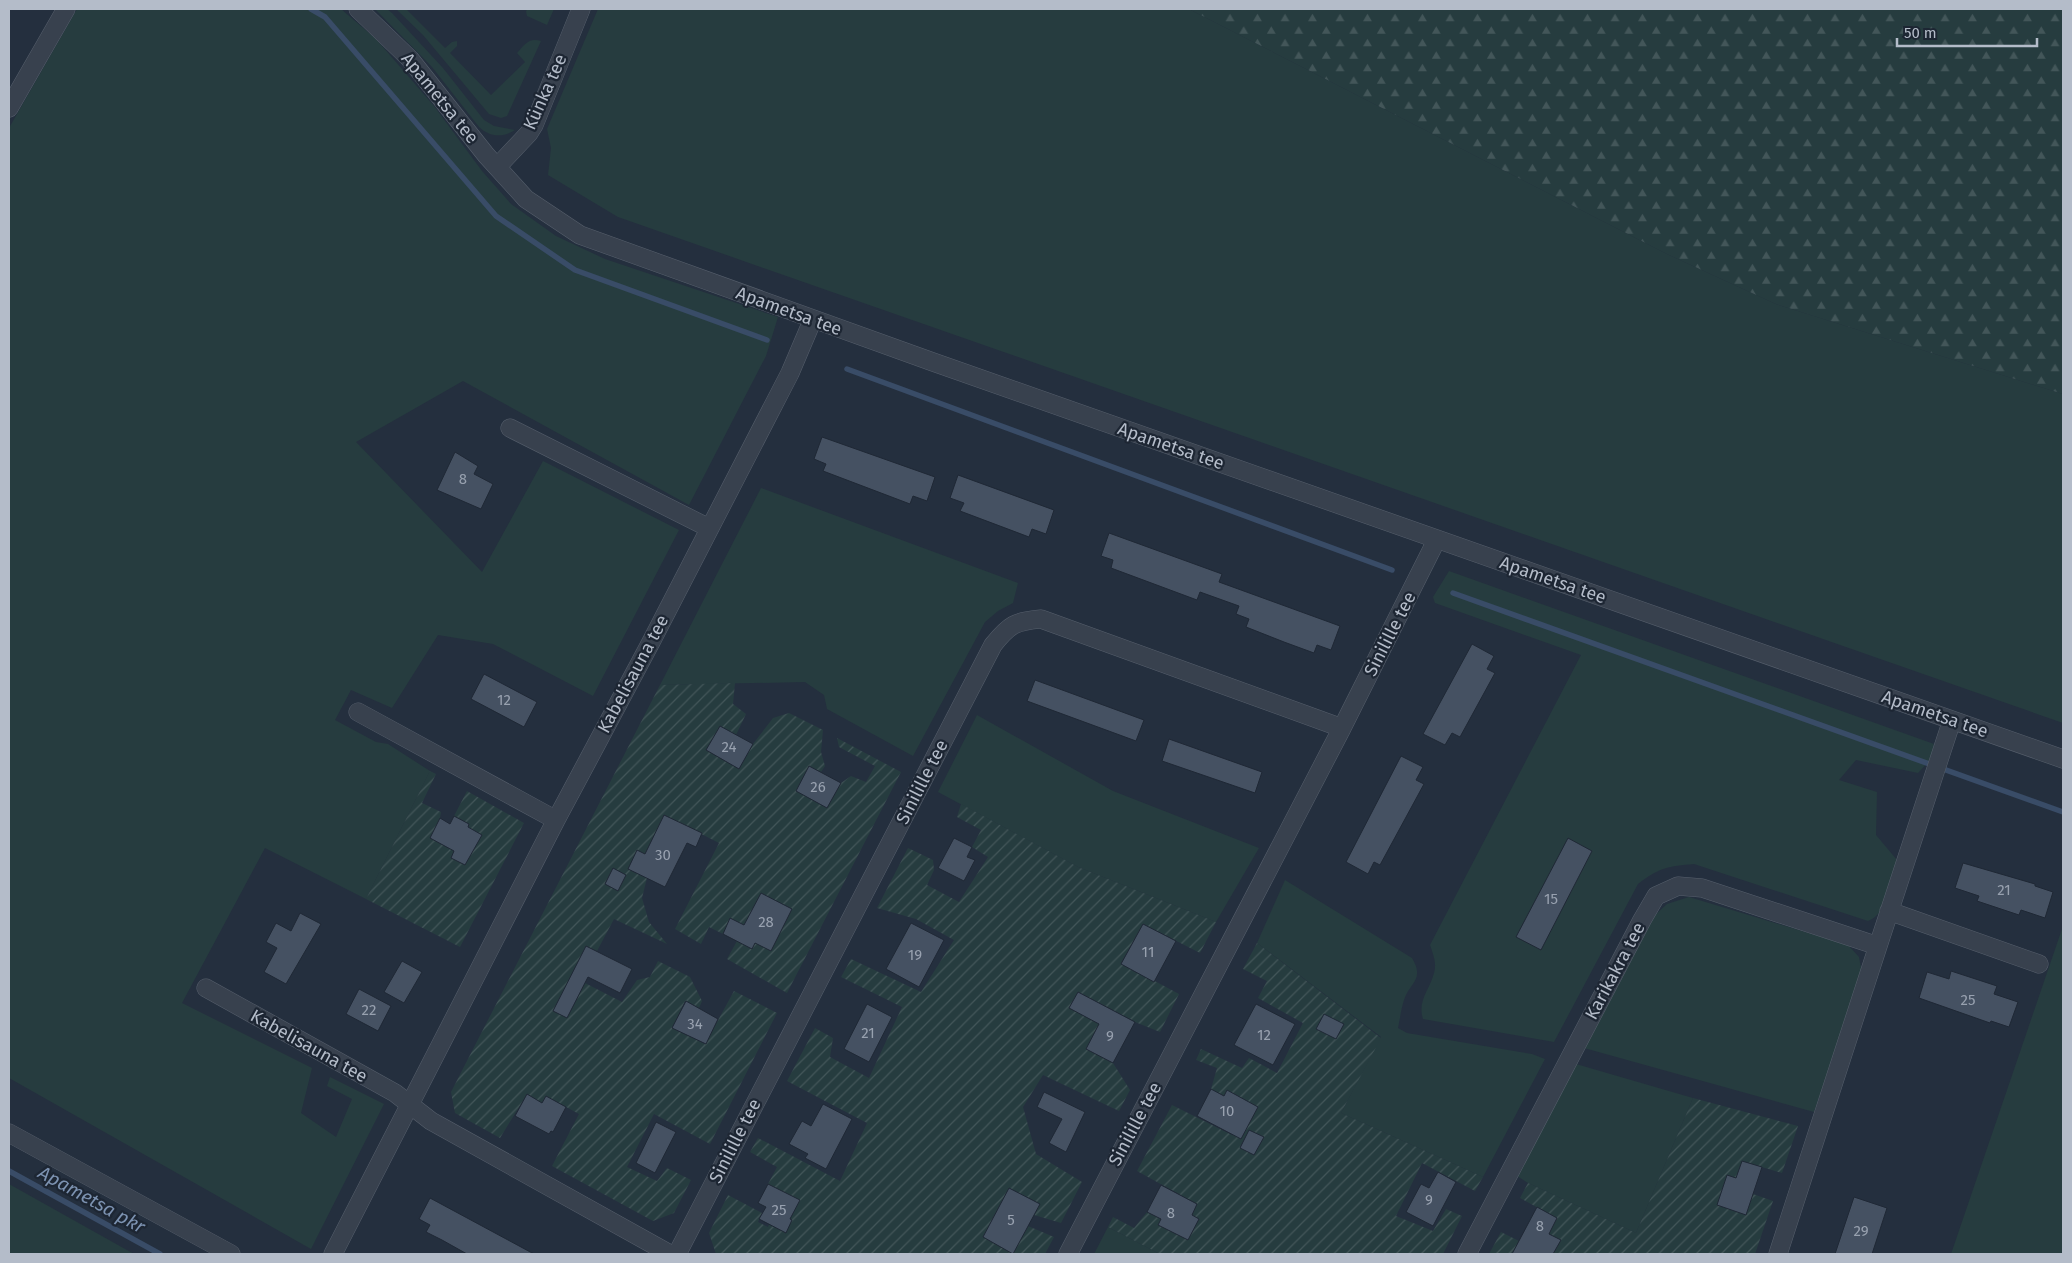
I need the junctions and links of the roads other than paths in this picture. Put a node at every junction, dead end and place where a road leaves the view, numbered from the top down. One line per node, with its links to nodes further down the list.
1 (66, 9): 4 (street)
2 (358, 9): 5 (street, Apametsa tee)
3 (581, 9): 5 (street, Künka tee)
4 (9, 108)
5 (497, 168): 6 (street, Apametsa tee)
6 (813, 319): 8 (street, Kabelisauna tee); 9 (street, Apametsa tee)
7 (510, 428): 8 (street)
8 (708, 528): 14 (street, Kabelisauna tee)
9 (1437, 539): 11 (street, Apametsa tee); 12 (street, Sinilille tee)
10 (358, 712): 14 (street)
11 (1952, 720): 13 (street, Apametsa tee); 15 (street)
12 (1342, 728): 24 (street, Sinilille tee); 25 (street, Sinilille tee)
13 (2063, 759)
14 (556, 820): 19 (street, Kabelisauna tee)
15 (1889, 911): 16 (street); 17 (street)
16 (1878, 946): 26 (street, Karikakra tee); 27 (street)
17 (2040, 964)
18 (206, 988): 19 (street, Kabelisauna tee)
19 (411, 1105): 22 (street, Kabelisauna tee); 23 (street)
20 (9, 1133): 21 (street)
21 (231, 1254)
22 (334, 1254)
23 (670, 1254)
24 (677, 1254)
25 (1068, 1254)
26 (1467, 1254)
27 (1778, 1254)

